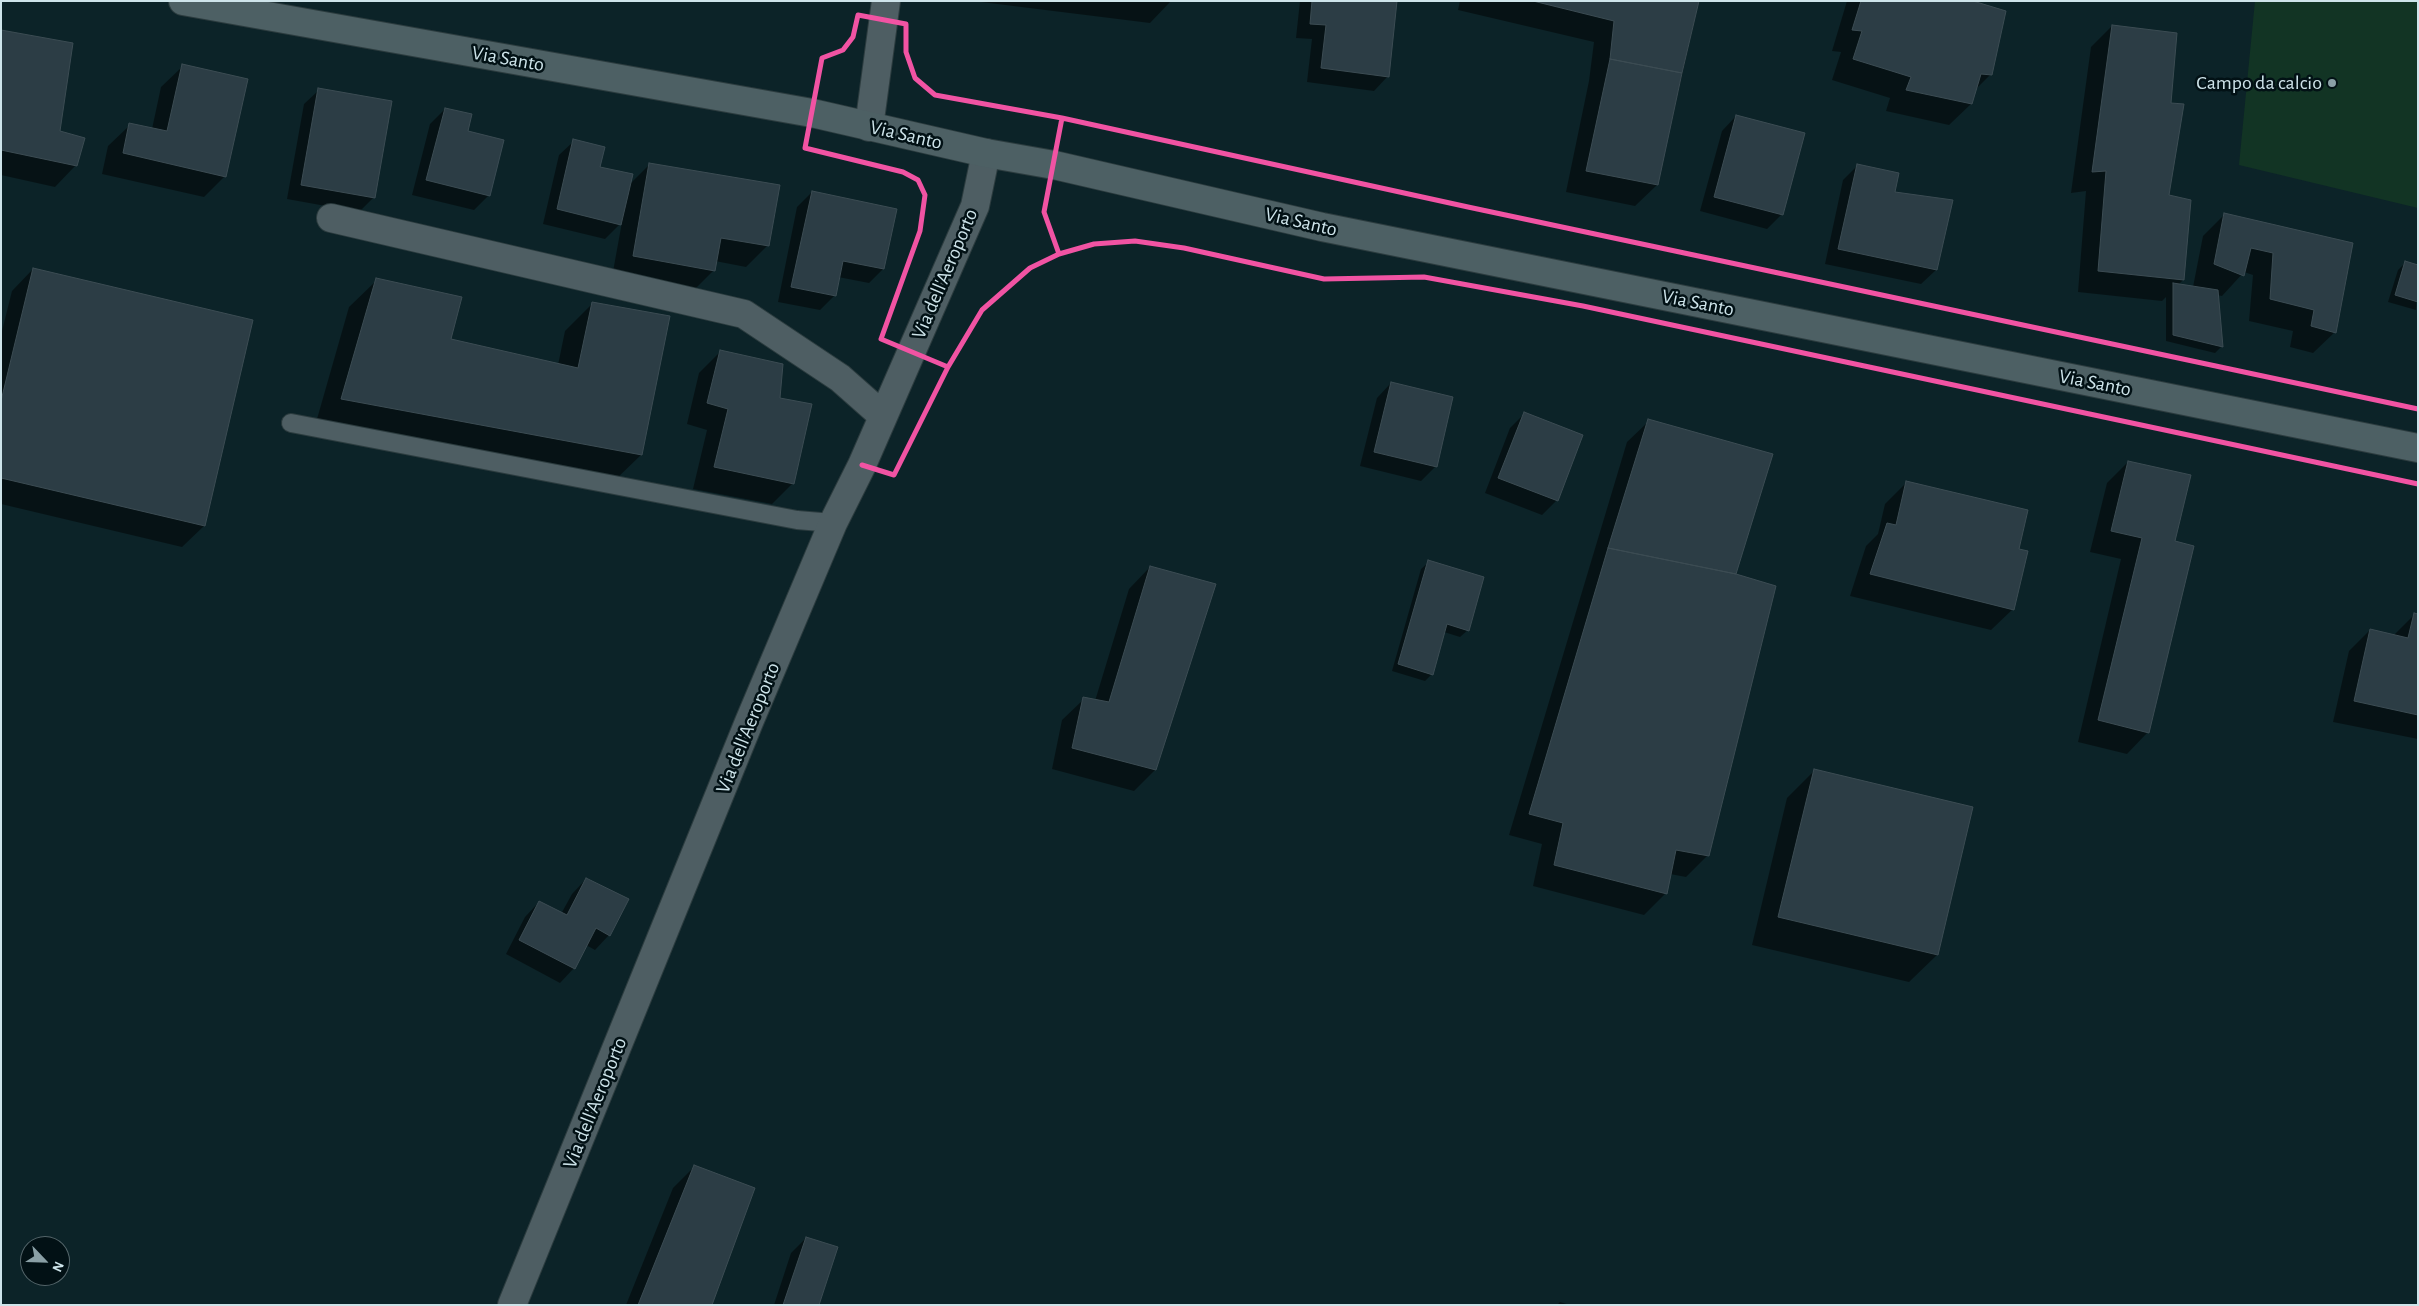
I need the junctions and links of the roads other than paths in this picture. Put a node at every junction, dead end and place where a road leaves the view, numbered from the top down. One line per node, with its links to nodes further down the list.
1 (183, 1): 3 (main road, Via Santo)
2 (886, 1): 3 (street)
3 (869, 127): 4 (main road, Via Santo)
4 (986, 153): 6 (street, Via dell'Aeroporto); 8 (main road, Via Santo)
5 (331, 218): 6 (street)
6 (883, 416): 9 (street, Via dell'Aeroporto)
7 (291, 423): 9 (lane)
8 (2418, 448)
9 (833, 523): 10 (street, Via dell'Aeroporto)
10 (512, 1305)

